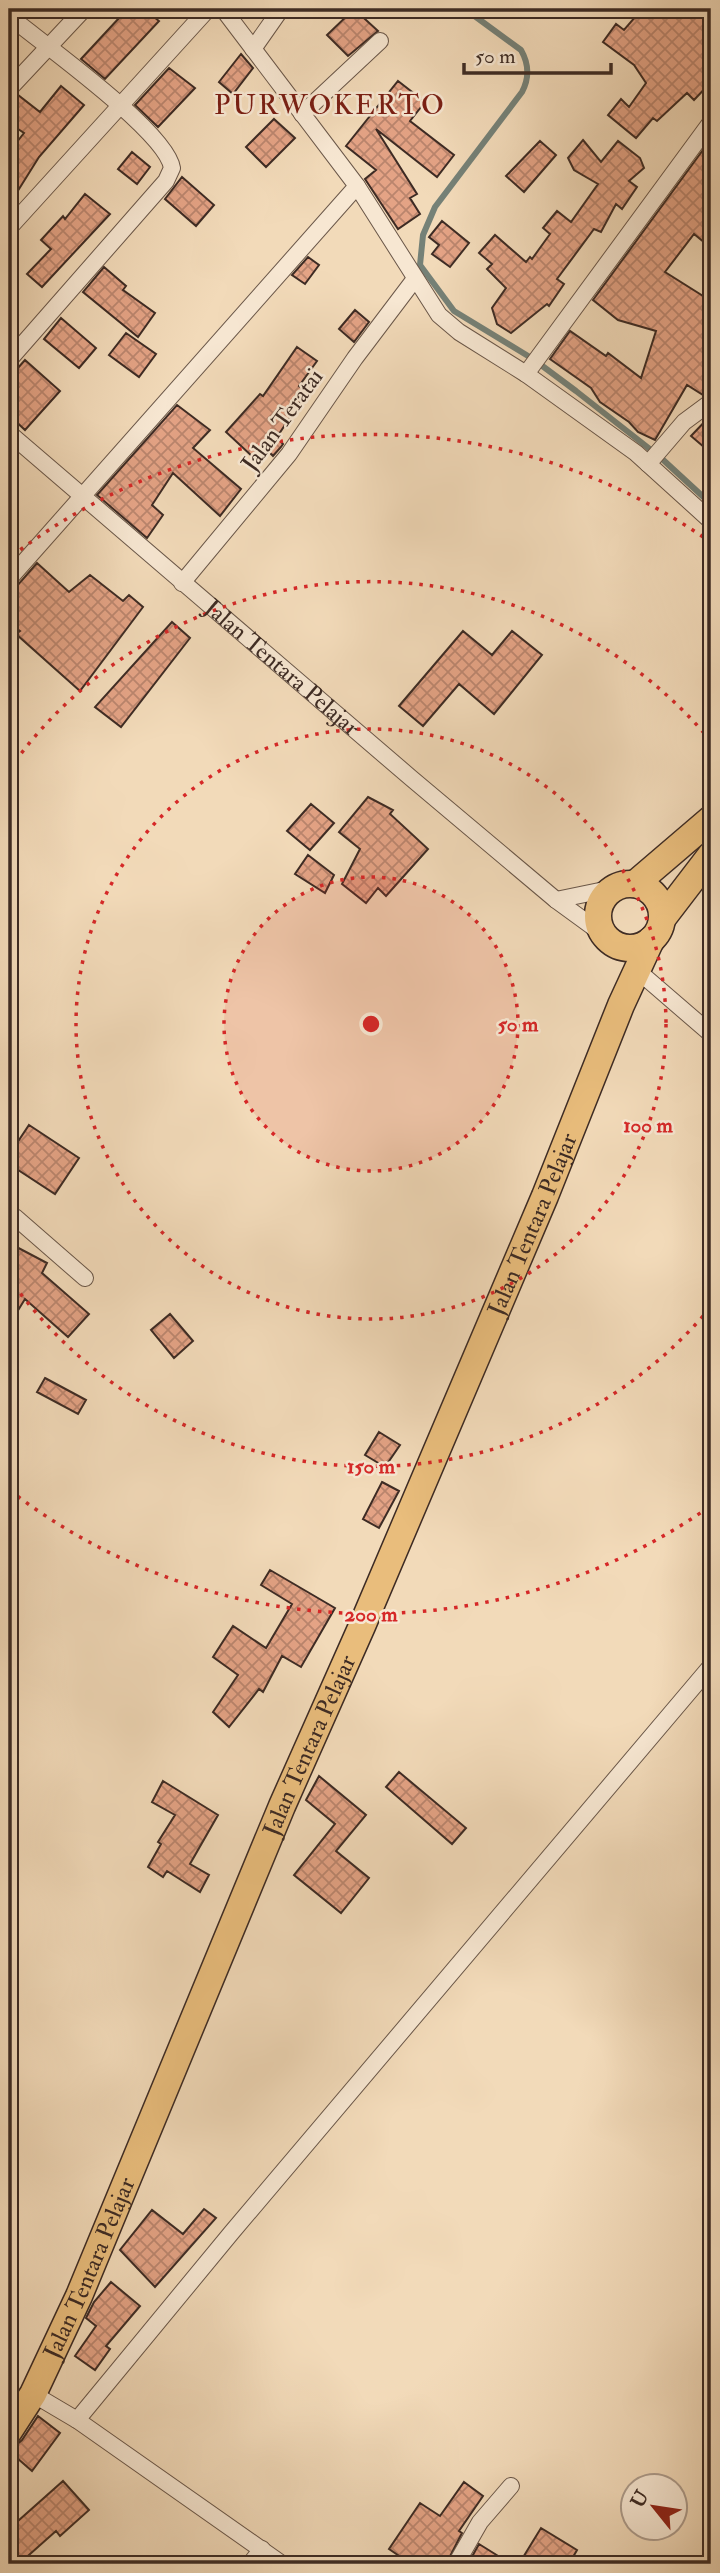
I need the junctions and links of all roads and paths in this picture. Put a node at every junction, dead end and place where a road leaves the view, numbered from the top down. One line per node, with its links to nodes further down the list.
1 (85, 9): 7 (street)
2 (208, 9): 10 (street)
3 (223, 9): 8 (street)
4 (281, 9): 8 (street)
5 (9, 16): 7 (street)
6 (380, 41): 11 (street)
7 (47, 47): 9 (street); 10 (street)
8 (253, 49): 11 (street)
9 (9, 89)
10 (120, 105): 14 (street); 16 (street)
11 (302, 114): 13 (street)
12 (711, 122): 17 (street)
13 (357, 186): 15 (street); 21 (street)
14 (9, 228)
15 (414, 280): 17 (street); 24 (street, Jalan Teratai)
16 (9, 360)
17 (528, 371): 20 (street)
18 (711, 402): 20 (street)
19 (9, 433): 21 (street, Jalan Tentara Pelajar)
20 (653, 457): 22 (street)
21 (80, 495): 23 (street); 24 (street, Jalan Tentara Pelajar)
22 (711, 521)
23 (9, 579)
24 (182, 583): 28 (street, Jalan Tentara Pelajar)
25 (711, 819): 27 (highway)
26 (711, 855): 29 (highway, Jalan Tentara Pelajar)
27 (624, 886): 28 (street); 29 (highway); 30 (highway)
28 (556, 900): 30 (street, Jalan Tentara Pelajar)
29 (657, 930): 30 (highway); 31 (highway, Jalan Tentara Pelajar)
30 (609, 939): 32 (highway)
31 (638, 971): 32 (highway, Jalan Tentara Pelajar); 33 (street)
32 (621, 1005): 37 (highway, Jalan Tentara Pelajar)
33 (711, 1034)
34 (11, 1219): 35 (street)
35 (85, 1278)
36 (711, 1666): 38 (street)
37 (33, 2393): 38 (street); 39 (highway, Jalan Tentara Pelajar)
38 (77, 2420): 41 (street)
39 (9, 2431)
40 (511, 2486): 44 (street)
41 (262, 2549): 42 (street); 43 (street)
42 (250, 2564)
43 (282, 2564)
44 (456, 2564)

